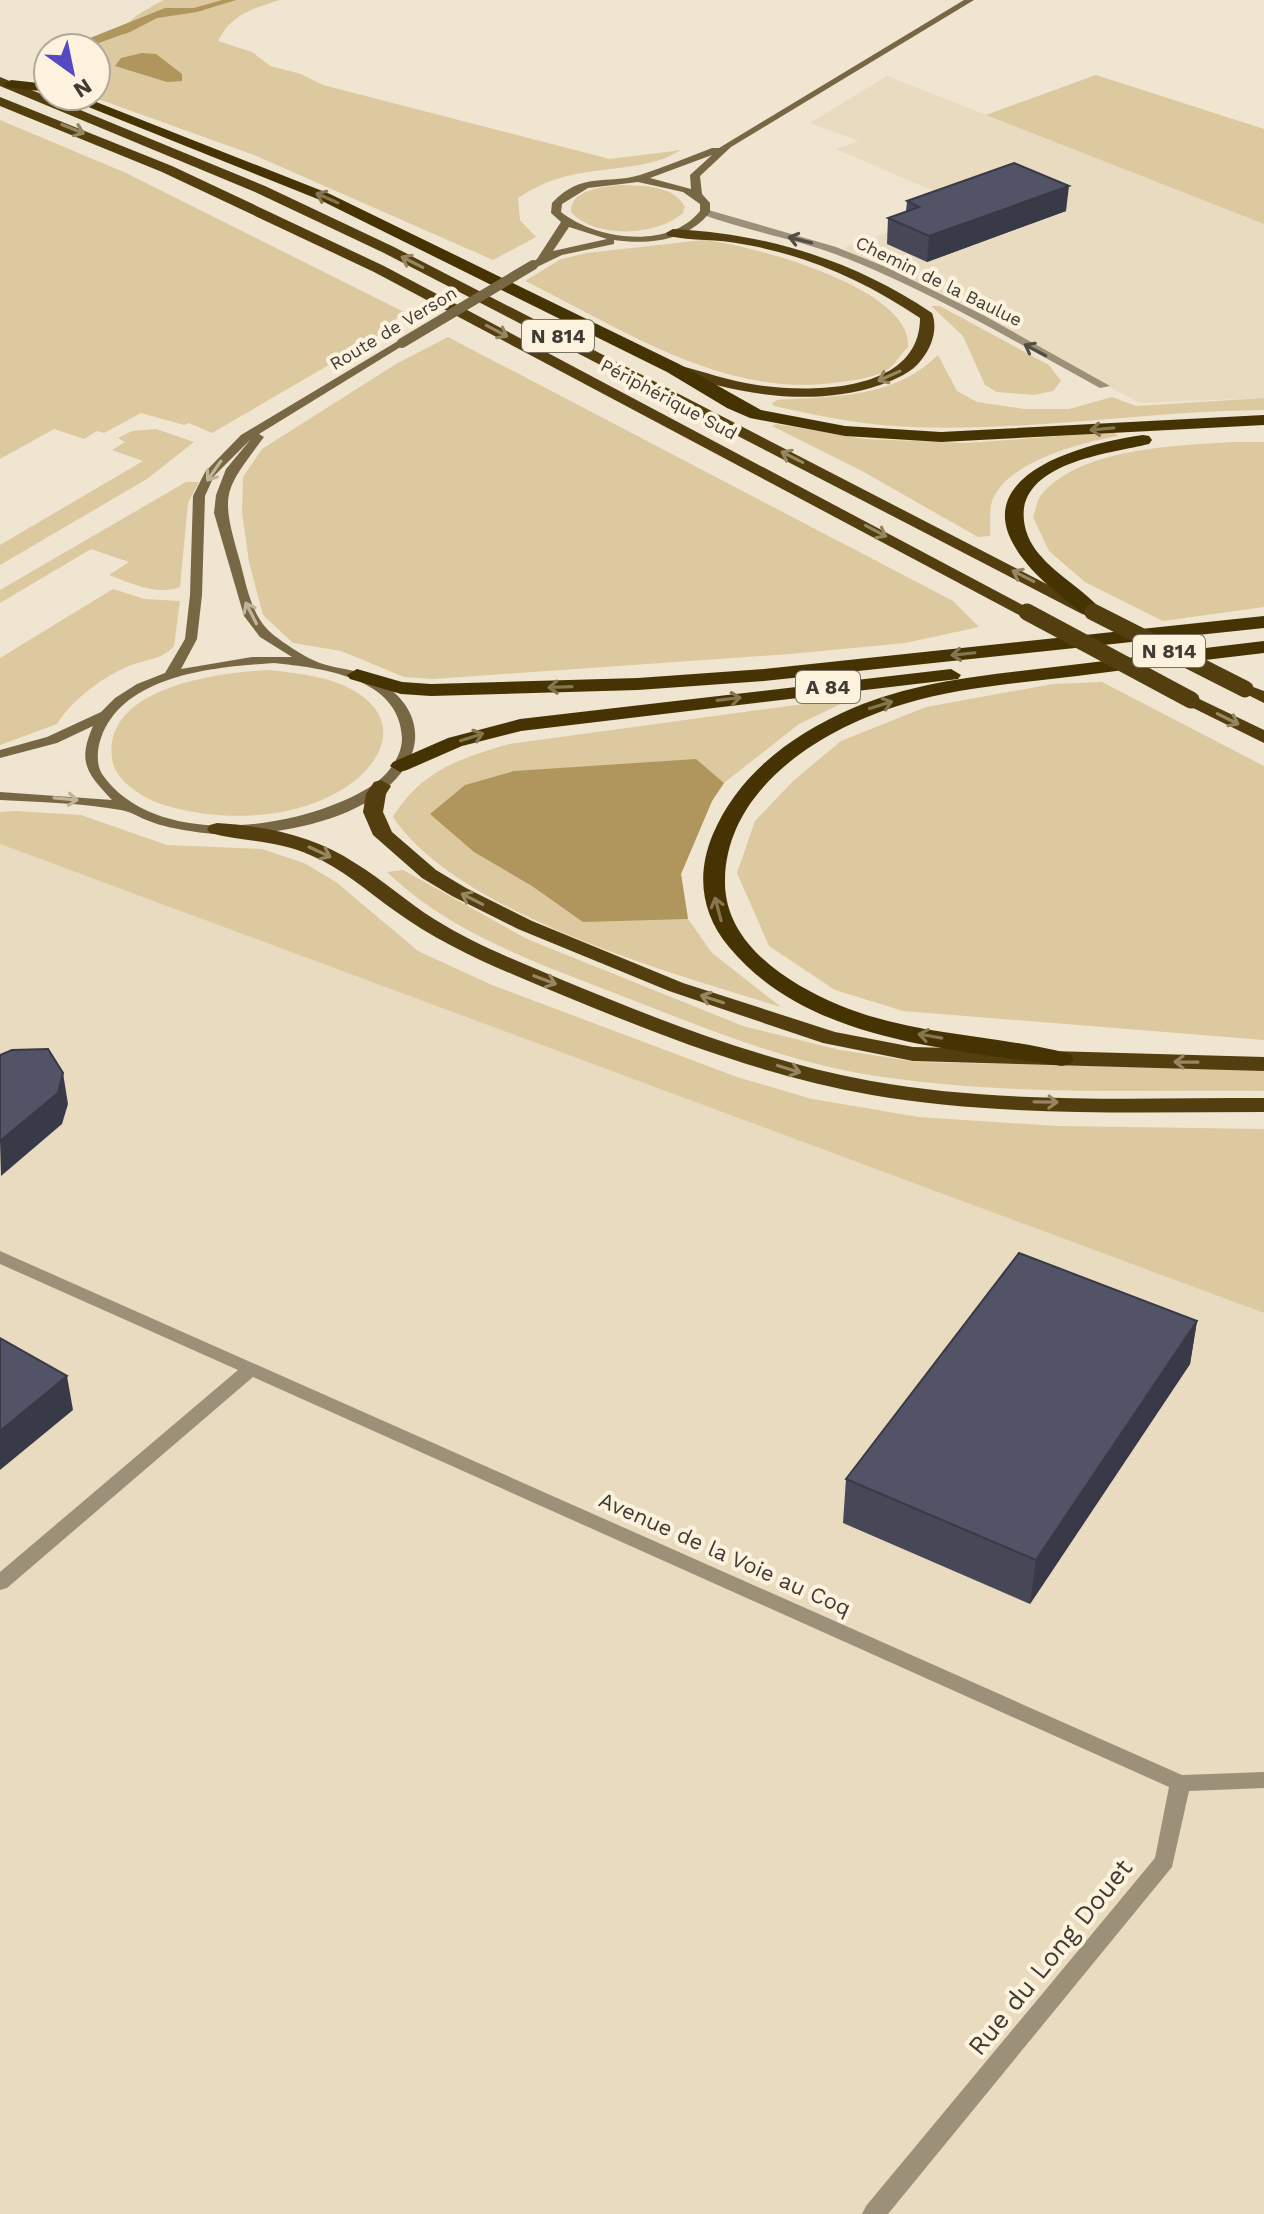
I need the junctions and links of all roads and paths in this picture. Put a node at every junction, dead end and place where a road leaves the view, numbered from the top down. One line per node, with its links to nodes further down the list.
1 (967, 2): 6 (main road)
2 (6, 82): 3 (highway); 19 (highway, Périphérique Sud / N 814, one-way to 2)
3 (32, 86)
4 (0, 101): 27 (highway, Périphérique Sud / N 814, one-way to 27, bridge)
5 (109, 112): 14 (highway, one-way to 5)
6 (728, 145): 7 (main road); 8 (main road)
7 (638, 179): 8 (main road); 10 (main road)
8 (697, 195): 9 (main road)
9 (705, 212): 11 (main road); 15 (street, Chemin de la Baulue, one-way to 9)
10 (565, 224): 12 (main road); 13 (main road, Route de Verson)
11 (673, 233): 12 (main road); 14 (highway, one-way to 14)
12 (631, 238): 13 (main road, Route de Verson)
13 (535, 264): 17 (main road, Route de Verson, bridge)
14 (673, 368): 16 (highway, one-way to 14)
15 (1104, 386)
16 (1264, 420)
17 (272, 421): 22 (main road, Route de Verson, one-way to 17); 23 (main road, Route de Verson, one-way to 23)
18 (1264, 433): 19 (highway)
19 (1093, 612): 25 (highway, Périphérique Sud / N 814, bridge)
20 (1264, 621): 24 (highway, A 84, one-way to 24)
21 (1264, 646): 29 (highway, A 84, one-way to 21); 34 (highway, one-way to 21)
22 (309, 662): 23 (main road); 24 (main road)
23 (171, 675): 26 (main road)
24 (357, 675): 29 (main road)
25 (1264, 698)
26 (108, 713): 28 (main road); 32 (main road)
27 (1264, 737)
28 (0, 754)
29 (400, 766): 30 (main road)
30 (381, 786): 33 (main road); 34 (highway, one-way to 30)
31 (0, 796): 32 (main road, one-way to 32)
32 (132, 808): 33 (main road)
33 (217, 829): 36 (highway, one-way to 36)
34 (1062, 1059): 35 (highway, one-way to 34)
35 (1264, 1064)
36 (1264, 1105)
37 (0, 1257): 38 (street, Avenue de la Voie au Coq)
38 (251, 1369): 39 (street); 41 (street, Avenue de la Voie au Coq)
39 (0, 1583)
40 (1264, 1780): 41 (street)
41 (1180, 1783): 42 (street, Rue du Long Douet)
42 (874, 2214)

